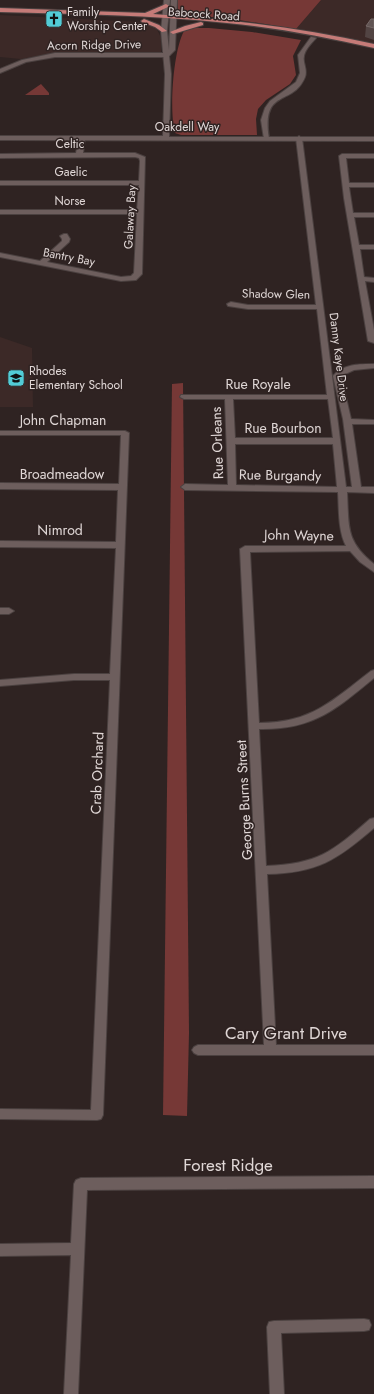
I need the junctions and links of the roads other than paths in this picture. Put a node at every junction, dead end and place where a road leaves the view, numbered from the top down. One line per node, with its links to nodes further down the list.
1 (174, 0): 3 (street)
2 (166, 3): 6 (main road); 7 (street)
3 (174, 8): 8 (street); 10 (main road)
4 (0, 10): 5 (main road, Babcock Road)
5 (31, 12): 6 (main road, Babcock Road); 9 (main road, Babcock Road)
6 (133, 15): 7 (main road, Babcock Road)
7 (165, 19): 8 (main road, Babcock Road); 9 (main road, Babcock Road); 11 (street)
8 (174, 20): 10 (main road, Babcock Road); 12 (street)
9 (144, 21): 11 (main road)
10 (200, 22): 12 (main road); 13 (main road, Babcock Road); 14 (main road, Babcock Road)
11 (164, 31): 18 (street)
12 (173, 32): 18 (street)
13 (276, 32): 14 (main road); 15 (main road, Babcock Road)
14 (321, 34): 16 (main road, Babcock Road)
15 (313, 38): 17 (main road, Babcock Road); 23 (street)
16 (374, 46)
17 (374, 51)
18 (167, 55): 19 (street, Acorn Ridge Drive); 22 (street)
19 (0, 71)
20 (0, 138): 21 (street, Oakdell Way)
21 (82, 138): 22 (street, Oakdell Way); 26 (street)
22 (166, 138): 23 (street, Oakdell Way)
23 (266, 138): 24 (street, Oakdell Way)
24 (299, 138): 25 (street, Oakdell Way); 47 (street, Danny Kaye Drive)
25 (374, 139)
26 (80, 155): 27 (street, Celtic); 28 (street, Celtic)
27 (0, 156)
28 (139, 156): 31 (street, Galaway Bay)
29 (374, 156): 32 (street)
30 (0, 183): 31 (street, Gaelic)
31 (142, 183): 35 (street, Galaway Bay)
32 (347, 185): 33 (street); 36 (street)
33 (374, 185)
34 (0, 212): 35 (street, Norse)
35 (141, 212): 43 (street, Galaway Bay)
36 (351, 215): 37 (street); 39 (street)
37 (374, 215)
38 (64, 236): 42 (street)
39 (356, 246): 40 (street); 44 (street)
40 (374, 246)
41 (0, 255): 42 (street, Bantry Bay)
42 (42, 263): 43 (street, Bantry Bay)
43 (133, 278)
44 (362, 279): 45 (street); 48 (street)
45 (374, 280)
46 (231, 304): 47 (street, Shadow Glen)
47 (320, 307): 53 (street, Danny Kaye Drive)
48 (371, 315): 49 (street)
49 (373, 341)
50 (374, 366): 55 (street)
51 (184, 397): 52 (street, Rue Royale)
52 (228, 397): 53 (street, Rue Royale); 59 (street, Rue Orleans)
53 (332, 397): 54 (street, Danny Kaye Drive)
54 (335, 421): 55 (street); 60 (street, Danny Kaye Drive)
55 (347, 421): 56 (street); 66 (street)
56 (374, 422)
57 (0, 433): 58 (street, John Chapman)
58 (125, 433): 62 (street, Crab Orchard)
59 (230, 441): 60 (street, Rue Bourbon); 63 (street, Rue Orleans)
60 (337, 441): 65 (street, Danny Kaye Drive)
61 (0, 486): 62 (street, Broadmeadow)
62 (123, 487): 69 (street, Crab Orchard)
63 (232, 487): 64 (street, Rue Burgandy); 65 (street, Rue Burgandy)
64 (186, 488)
65 (342, 489): 66 (street, Rue Burgandy); 70 (street, Danny Kaye Drive)
66 (357, 490): 67 (street, Rue Burgandy)
67 (374, 490)
68 (0, 544): 69 (street, Nimrod)
69 (121, 545): 74 (street, Crab Orchard)
70 (352, 548): 71 (street, John Wayne); 72 (street, Danny Kaye Drive)
71 (245, 549): 76 (street, George Burns Street)
72 (374, 569)
73 (374, 673): 76 (street)
74 (115, 677): 75 (street); 82 (street, Crab Orchard)
75 (0, 684)
76 (254, 726): 78 (street, George Burns Street)
77 (374, 822): 78 (street)
78 (262, 870): 80 (street, George Burns Street)
79 (198, 1050): 80 (street, Cary Grant Drive)
80 (270, 1050): 81 (street, Cary Grant Drive)
81 (374, 1050)
82 (0, 1114)
83 (374, 1182): 84 (street, Forest Ridge)
84 (77, 1249): 85 (street); 87 (street)
85 (0, 1250)
86 (364, 1325): 88 (street)
87 (71, 1394)
88 (277, 1394)

